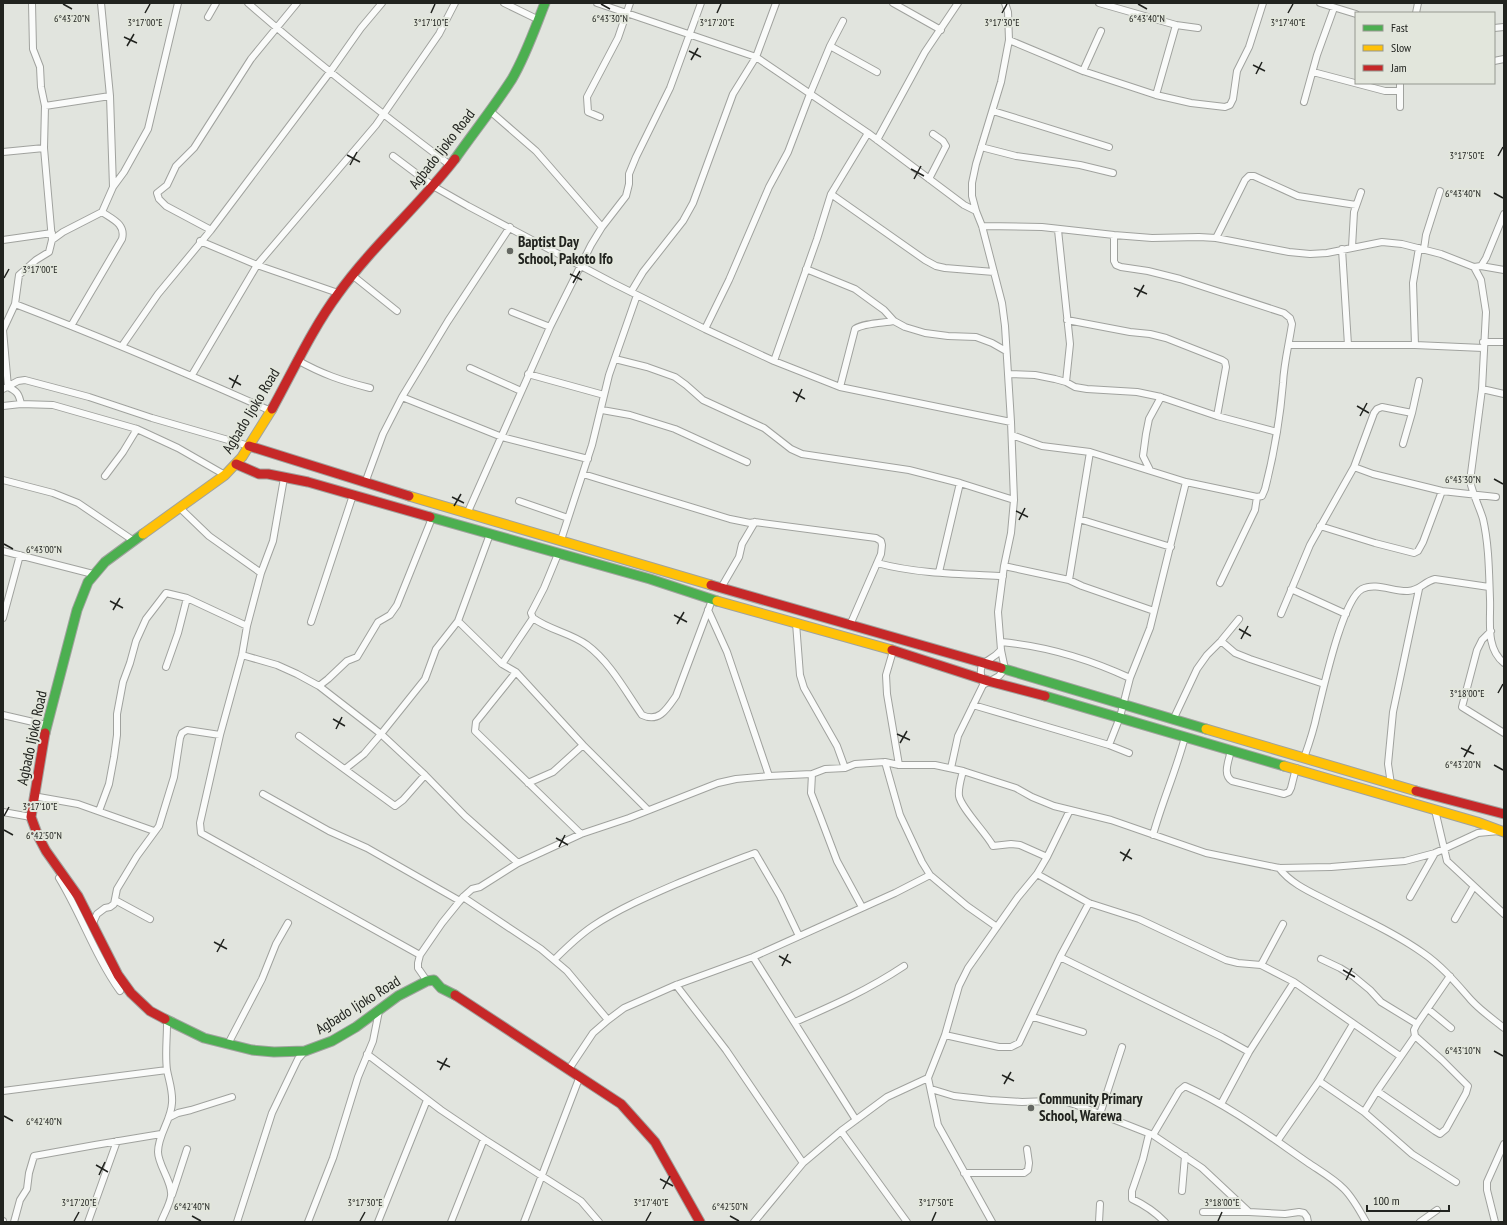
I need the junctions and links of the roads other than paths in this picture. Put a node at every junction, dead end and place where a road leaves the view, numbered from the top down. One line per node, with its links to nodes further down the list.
1 (32, 3): 48 (street)
2 (101, 3): 46 (street)
3 (178, 3): 66 (street)
4 (216, 3): 24 (street)
5 (248, 3): 29 (street)
6 (297, 3): 29 (street)
7 (382, 3): 36 (street)
8 (455, 3): 52 (street)
9 (504, 3): 25 (street)
10 (545, 3): 25 (street, Agbado Ijoko Road)
11 (597, 3): 22 (street)
12 (630, 3): 22 (street)
13 (701, 3): 32 (street)
14 (776, 3): 35 (street)
15 (893, 3): 30 (street)
16 (958, 3): 30 (street)
17 (1005, 3): 33 (street)
18 (1099, 3): 27 (street)
19 (1263, 3): 45 (street)
20 (1320, 3): 21 (street)
21 (1334, 8): 23 (street); 39 (street)
22 (626, 13): 32 (street); 53 (street)
23 (1355, 14)
24 (208, 17)
25 (539, 20): 51 (street, Agbado Ijoko Road)
26 (843, 21): 34 (street)
27 (1176, 25): 28 (street); 45 (street)
28 (1198, 28)
29 (277, 29): 36 (street); 77 (street)
30 (941, 30): 56 (street)
31 (1101, 31): 38 (street)
32 (690, 35): 35 (street); 76 (street)
33 (1009, 40): 38 (street); 50 (street)
34 (830, 46): 37 (street); 44 (street)
35 (756, 56): 44 (street); 96 (street)
36 (330, 72): 52 (street); 77 (street)
37 (877, 72)
38 (1083, 72): 45 (street)
39 (1313, 72): 40 (street); 47 (street)
40 (1355, 84)
41 (1357, 84): 43 (street)
42 (1400, 84): 43 (street)
43 (1400, 91): 49 (street)
44 (810, 94): 54 (street); 106 (street)
45 (1156, 95)
46 (110, 96): 48 (street); 66 (street)
47 (1304, 102)
48 (44, 106): 59 (street)
49 (1400, 107)
50 (993, 111): 57 (street); 58 (street)
51 (490, 112): 62 (street, Agbado Ijoko Road); 76 (street)
52 (383, 115): 62 (street); 89 (street)
53 (600, 117)
54 (868, 133): 56 (street); 69 (street)
55 (933, 134): 64 (street)
56 (877, 140): 64 (street)
57 (981, 147): 63 (street); 71 (street)
58 (1109, 147)
59 (44, 148): 60 (street); 79 (street)
60 (3, 152)
61 (393, 156): 65 (street)
62 (450, 165): 65 (street, Agbado Ijoko Road)
63 (1113, 173)
64 (929, 179): 71 (street)
65 (433, 186): 75 (street); 95 (street, Agbado Ijoko Road)
66 (114, 187): 72 (street)
67 (1440, 191): 87 (street)
68 (1361, 192): 70 (street)
69 (831, 194): 92 (street); 94 (street)
70 (1356, 205): 81 (street); 85 (street)
71 (976, 211): 74 (street)
72 (102, 212): 83 (street); 104 (street)
73 (1504, 214): 90 (street)
74 (982, 226): 78 (street); 94 (street)
75 (510, 227): 88 (street); 131 (street)
76 (602, 228): 88 (street)
77 (211, 230): 84 (street)
78 (1058, 230): 80 (street); 102 (street)
79 (52, 232): 82 (street); 83 (street)
80 (1114, 235): 81 (street); 113 (street)
81 (1216, 238): 86 (street)
82 (3, 240)
83 (52, 240): 99 (street)
84 (200, 241): 89 (street); 112 (street)
85 (1352, 247): 86 (street); 87 (street)
86 (1342, 249): 109 (street)
87 (1421, 249): 91 (street); 110 (street)
88 (580, 265): 96 (street); 105 (street)
89 (257, 266): 97 (street); 121 (street)
90 (1481, 266): 91 (street); 93 (street)
91 (1474, 267): 111 (street)
92 (806, 269): 103 (street); 117 (street)
93 (1504, 270)
94 (994, 272): 114 (street)
95 (352, 275): 97 (street, Agbado Ijoko Road); 100 (street)
96 (631, 292): 98 (street)
97 (338, 293): 116 (street, Agbado Ijoko Road)
98 (637, 294): 106 (street); 115 (street)
99 (15, 304): 104 (street); 107 (street)
100 (397, 311)
101 (512, 312): 105 (street)
102 (1067, 320): 123 (street); 138 (street)
103 (894, 321): 114 (street); 126 (street)
104 (71, 326): 112 (street)
105 (550, 327): 119 (street)
106 (705, 329): 117 (street)
107 (3, 330): 124 (street)
108 (1504, 342): 111 (street)
109 (1348, 345): 110 (street); 113 (street)
110 (1415, 345): 111 (street)
111 (1483, 345): 127 (street)
112 (122, 346): 121 (street)
113 (1289, 346): 141 (street)
114 (1006, 351): 120 (street)
115 (615, 359): 130 (street); 161 (street)
116 (297, 360): 125 (street); 135 (street, Agbado Ijoko Road)
117 (774, 361): 126 (street)
118 (470, 368): 128 (street)
119 (528, 374): 128 (street); 130 (street)
120 (1008, 374): 123 (street); 139 (street)
121 (192, 376): 135 (street)
122 (1419, 381): 137 (street)
123 (1066, 382): 132 (street)
124 (5, 388): 133 (street); 145 (street)
125 (370, 388)
126 (840, 388): 139 (street)
127 (1482, 389): 129 (street); 164 (street)
128 (521, 391): 143 (street)
129 (1504, 394)
130 (604, 395): 136 (street)
131 (402, 397): 143 (street); 160 (street)
132 (1161, 397): 138 (street); 147 (street)
133 (21, 404): 134 (street); 140 (street)
134 (3, 406)
135 (271, 410): 145 (street, Agbado Ijoko Road)
136 (602, 410): 148 (street); 149 (street)
137 (1412, 413): 144 (street); 152 (street)
138 (1216, 416): 141 (street)
139 (1011, 422): 142 (street)
140 (137, 429): 155 (street); 156 (street)
141 (1277, 432): 165 (street)
142 (1012, 435): 146 (street); 167 (street)
143 (502, 437): 148 (street); 170 (street)
144 (1403, 444)
145 (249, 446): 150 (street, Agbado Ijoko Road); 160 (street)
146 (1090, 452): 151 (street); 173 (street)
147 (1143, 456): 151 (street); 153 (street)
148 (588, 459): 154 (street)
149 (747, 462)
150 (236, 464): 155 (street, Agbado Ijoko Road); 157 (street)
151 (1133, 465): 153 (street)
152 (1354, 467): 162 (street); 175 (street)
153 (1150, 470): 159 (street)
154 (583, 474): 172 (street); 174 (street)
155 (225, 475): 169 (street, Agbado Ijoko Road)
156 (104, 476)
157 (284, 478): 163 (street); 186 (street)
158 (3, 480): 178 (street)
159 (1186, 482): 165 (street); 179 (street)
160 (365, 483): 170 (street)
161 (960, 483): 167 (street); 185 (street)
162 (1442, 491): 164 (street); 175 (street)
163 (353, 494): 171 (street); 205 (street)
164 (1473, 494): 166 (street); 191 (street)
165 (1257, 497): 190 (street)
166 (1496, 497)
167 (1014, 500): 184 (street)
168 (519, 501): 172 (street)
169 (180, 508): 178 (street, Agbado Ijoko Road); 186 (street)
170 (467, 514): 177 (street)
171 (432, 518): 176 (street); 224 (street)
172 (568, 518): 177 (street)
173 (1079, 519): 179 (street); 189 (street)
174 (755, 522): 183 (street); 192 (street)
175 (1320, 526): 193 (street)
176 (490, 534): 181 (street); 204 (street)
177 (561, 540): 192 (street)
178 (134, 541): 187 (street, Agbado Ijoko Road)
179 (1171, 547): 198 (street)
180 (3, 551): 182 (street)
181 (558, 554): 196 (street); 202 (street)
182 (20, 555): 187 (street); 201 (street)
183 (877, 563): 185 (street); 207 (street)
184 (1004, 566): 188 (street); 189 (street)
185 (939, 572): 188 (street)
186 (261, 573): 208 (street)
187 (93, 574): 230 (street, Agbado Ijoko Road)
188 (1002, 576): 211 (street)
189 (1069, 580): 198 (street)
190 (1220, 583)
191 (1489, 587): 194 (street); 209 (street)
192 (721, 588): 207 (street)
193 (1291, 589): 199 (street); 200 (street)
194 (1419, 589): 200 (street); 252 (street)
195 (187, 598): 208 (street); 218 (street); 258 (street)
196 (712, 600): 197 (street); 206 (street)
197 (708, 610): 202 (street); 250 (street)
198 (1154, 611): 221 (street)
199 (1281, 614)
200 (1346, 614): 223 (street)
201 (3, 618)
202 (533, 618): 217 (street)
203 (1239, 619): 210 (street)
204 (458, 621): 217 (street); 232 (street)
205 (311, 622)
206 (796, 623): 213 (street); 243 (street)
207 (850, 625): 215 (street)
208 (247, 626): 214 (street)
209 (1491, 631): 216 (street); 231 (street)
210 (1221, 641): 223 (street); 229 (street)
211 (1001, 642): 212 (street); 221 (street)
212 (1001, 650): 215 (street); 219 (street)
213 (892, 651): 222 (street); 242 (street)
214 (242, 654): 224 (street); 233 (street)
215 (982, 663): 219 (street); 222 (street)
216 (1504, 663)
217 (502, 664): 220 (street)
218 (166, 667)
219 (1005, 669): 222 (street); 225 (street)
220 (516, 672): 237 (street); 251 (street)
221 (1130, 678): 225 (street)
222 (984, 682): 226 (street); 228 (street)
223 (1324, 684): 240 (street)
224 (319, 686): 232 (street)
225 (1122, 704): 228 (street); 229 (street)
226 (973, 705): 236 (street); 244 (street)
227 (3, 715): 230 (street)
228 (1120, 717): 235 (street); 236 (street)
229 (1173, 720): 240 (street)
230 (46, 725): 254 (street, Agbado Ijoko Road)
231 (1504, 733)
232 (381, 734): 246 (street); 249 (street)
233 (220, 735): 262 (street); 288 (street)
234 (299, 736): 246 (street)
235 (1185, 737): 238 (street); 265 (street)
236 (1109, 745): 239 (street)
237 (583, 746): 251 (street); 255 (street)
238 (1231, 750): 245 (street); 245 (street)
239 (1129, 753)
240 (1304, 758): 252 (street)
241 (885, 762): 242 (street); 243 (street); 272 (street)
242 (898, 765): 244 (street)
243 (845, 768): 248 (street)
244 (951, 768): 247 (street)
245 (1296, 768): 257 (street)
246 (345, 769): 249 (street)
247 (963, 771): 256 (street); 268 (street)
248 (812, 774): 250 (street); 279 (street)
249 (425, 775): 269 (street)
250 (769, 776): 255 (street)
251 (528, 783): 264 (street)
252 (1391, 784): 260 (street)
253 (263, 794): 276 (street)
254 (33, 796): 258 (street); 261 (street, Agbado Ijoko Road)
255 (648, 810): 264 (street)
256 (1070, 810): 265 (street); 268 (street)
257 (1435, 810): 263 (street); 266 (street)
258 (99, 811): 262 (street)
259 (3, 812): 261 (street)
260 (1504, 814)
261 (31, 817): 283 (street, Agbado Ijoko Road)
262 (154, 831): 277 (street)
263 (1503, 831): 266 (street)
264 (581, 834): 269 (street)
265 (1153, 835): 270 (street)
266 (1445, 848): 267 (street); 274 (street)
267 (1435, 853): 270 (street); 275 (street)
268 (1047, 857): 271 (street)
269 (518, 863): 276 (street)
270 (1279, 868): 295 (street)
271 (1037, 874): 278 (street); 286 (street)
272 (930, 875): 279 (street); 286 (street)
273 (59, 878): 299 (street)
274 (1474, 886): 280 (street); 282 (street)
275 (1410, 897)
276 (461, 899): 288 (street); 292 (street)
277 (115, 900): 281 (street); 283 (street)
278 (1089, 903): 290 (street); 293 (street)
279 (862, 907): 287 (street)
280 (1504, 914)
281 (150, 919)
282 (1455, 919)
283 (93, 923): 305 (street, Agbado Ijoko Road)
284 (288, 923): 314 (street)
285 (1282, 924): 293 (street)
286 (997, 927): 312 (street)
287 (799, 936): 289 (street); 292 (street)
288 (420, 955): 296 (street)
289 (753, 957): 298 (street); 306 (street)
290 (1060, 957): 302 (street); 317 (street)
291 (1321, 959): 308 (street)
292 (554, 960): 304 (street)
293 (1261, 965): 297 (street)
294 (904, 966): 306 (street)
295 (1450, 976): 300 (street); 309 (street)
296 (427, 981): 301 (street, Agbado Ijoko Road); 320 (street)
297 (1294, 982): 307 (street); 317 (street)
298 (676, 985): 304 (street); 345 (street)
299 (120, 991)
300 (1428, 1009): 308 (street); 310 (street)
301 (379, 1011): 316 (street, Agbado Ijoko Road); 318 (street)
302 (1033, 1017): 311 (street); 312 (street)
303 (1504, 1019): 309 (street)
304 (608, 1020): 320 (street)
305 (172, 1021): 314 (street, Agbado Ijoko Road); 321 (street)
306 (795, 1022): 334 (street)
307 (1353, 1024): 319 (street); 324 (street)
308 (1418, 1024): 313 (street)
309 (1501, 1026)
310 (1451, 1028)
311 (1083, 1032)
312 (945, 1035): 323 (street)
313 (1415, 1036): 319 (street); 327 (street)
314 (228, 1044): 316 (street, Agbado Ijoko Road)
315 (1122, 1047): 332 (street)
316 (304, 1051): 359 (street)
317 (1249, 1052): 330 (street)
318 (367, 1054): 329 (street); 360 (street)
319 (1400, 1056): 327 (street)
320 (569, 1068): 322 (street)
321 (167, 1070): 326 (street); 333 (street)
322 (580, 1076): 347 (street); 364 (street)
323 (928, 1078): 325 (street); 334 (street)
324 (1320, 1081): 331 (street); 339 (street)
325 (931, 1088): 332 (street); 346 (street)
326 (3, 1091)
327 (1377, 1091): 331 (street)
328 (232, 1097): 333 (street)
329 (427, 1100): 338 (street); 361 (street)
330 (1221, 1104): 337 (street); 339 (street)
331 (1364, 1112): 348 (street)
332 (1100, 1114): 337 (street)
333 (170, 1117): 336 (street)
334 (856, 1120): 335 (street)
335 (841, 1131): 345 (street); 366 (street)
336 (161, 1134): 340 (street); 350 (street)
337 (1151, 1134): 344 (street); 369 (street)
338 (484, 1139): 347 (street); 362 (street)
339 (1278, 1140): 371 (street)
340 (117, 1141): 356 (street); 357 (street)
341 (1504, 1144): 373 (street)
342 (1027, 1149): 346 (street)
343 (187, 1150): 350 (street)
344 (1185, 1156): 349 (street); 354 (street)
345 (803, 1163): 365 (street)
346 (964, 1173): 367 (street)
347 (542, 1177): 355 (street); 363 (street)
348 (1456, 1182)
349 (1182, 1191)
350 (171, 1196): 358 (street)
351 (1100, 1204): 368 (street)
352 (1437, 1210): 372 (street)
353 (1202, 1212): 354 (street)
354 (1249, 1212): 370 (street)
355 (598, 1221)
356 (14, 1222)
357 (88, 1222)
358 (161, 1222)
359 (237, 1222)
360 (308, 1222)
361 (378, 1222)
362 (451, 1222)
363 (524, 1222)
364 (700, 1222)
365 (754, 1222)
366 (907, 1222)
367 (992, 1222)
368 (1098, 1222)
369 (1165, 1222)
370 (1308, 1222)
371 (1366, 1222)
372 (1420, 1222)
373 (1495, 1222)

